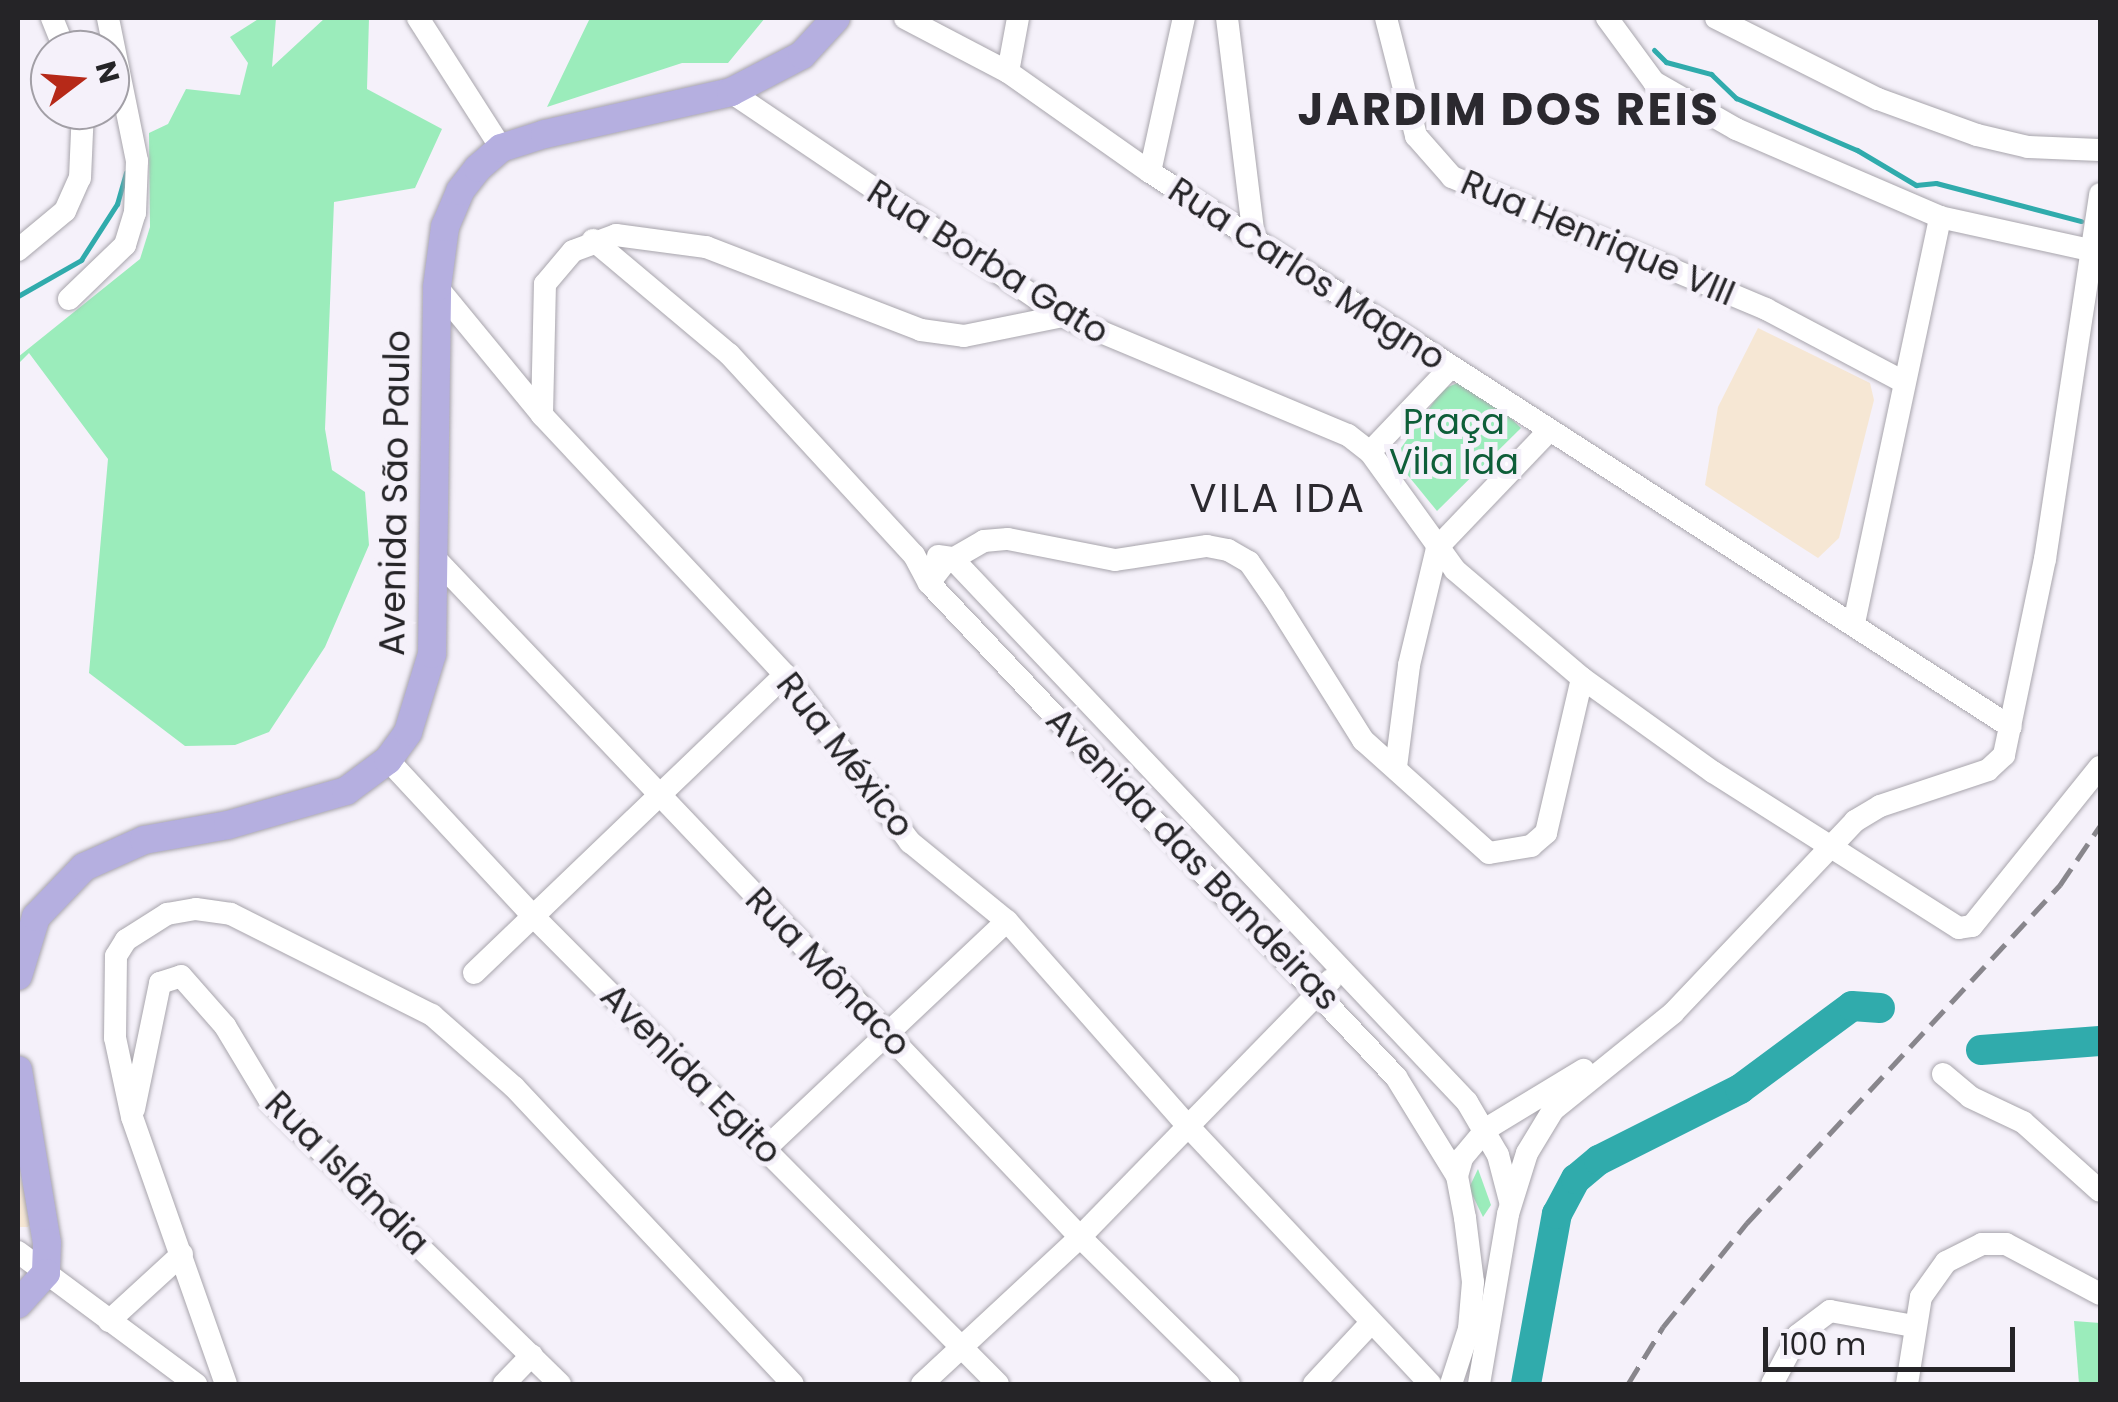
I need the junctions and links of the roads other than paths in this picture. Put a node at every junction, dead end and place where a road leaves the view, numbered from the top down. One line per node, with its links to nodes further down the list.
1 (108, 18): 24 (street)
2 (418, 18): 14 (street)
3 (836, 18): 12 (main road)
4 (905, 18): 11 (street, Rua Carlos Magno)
5 (1018, 18): 11 (street)
6 (1184, 18): 16 (street)
7 (1227, 18): 19 (street)
8 (1386, 18): 27 (street, Rua Henrique VIII)
9 (1716, 18): 15 (street)
10 (1615, 24): 18 (street)
11 (1008, 72): 16 (street, Rua Carlos Magno)
12 (731, 92): 14 (main road); 25 (street, Rua Borba Gato)
13 (82, 130): 21 (street)
14 (501, 148): 23 (main road, Avenida São Paulo)
15 (2100, 150)
16 (1150, 172): 19 (street, Rua Carlos Magno)
17 (2100, 194): 22 (street)
18 (1940, 216): 22 (street); 27 (street)
19 (1254, 239): 26 (street, Rua Carlos Magno)
20 (593, 240): 25 (street); 28 (street); 33 (street, Avenida das Bandeiras)
21 (18, 250)
22 (2090, 250): 39 (street)
23 (438, 288): 28 (street, Rua México); 32 (main road, Avenida São Paulo)
24 (68, 299)
25 (1063, 316): 30 (street, Rua Borba Gato)
26 (1451, 368): 29 (street, Rua Carlos Magno); 30 (street)
27 (1902, 381): 36 (street)
28 (542, 416): 37 (street, Rua México)
29 (1548, 432): 31 (street); 36 (street, Rua Carlos Magno)
30 (1370, 452): 31 (street)
31 (1437, 548): 38 (street); 42 (street)
32 (432, 554): 40 (main road, Avenida São Paulo); 45 (street, Rua Mônaco)
33 (914, 554): 34 (street); 35 (street, Avenida das Bandeiras)
34 (952, 558): 35 (street); 42 (street); 43 (street, Avenida das Bandeiras)
35 (929, 583): 44 (street, Avenida das Bandeiras)
36 (1854, 622): 39 (street, Rua Carlos Magno)
37 (785, 675): 45 (street); 48 (street, Rua México)
38 (1582, 678): 42 (street); 46 (street)
39 (2012, 727): 46 (street)
40 (388, 760): 47 (street, Avenida Egito); 51 (main road, Avenida São Paulo)
41 (2100, 767): 46 (street)
42 (1396, 768)
43 (1154, 774): 44 (street); 49 (street, Avenida das Bandeiras)
44 (1130, 793): 52 (street, Avenida das Bandeiras)
45 (660, 796): 47 (street); 53 (street, Rua Mônaco)
46 (1831, 841): 54 (street)
47 (534, 918): 50 (street); 60 (street, Avenida Egito)
48 (1007, 920): 53 (street); 58 (street, Rua México)
49 (1340, 971): 52 (street); 59 (street, Avenida das Bandeiras)
50 (474, 972)
51 (18, 976)
52 (1321, 990): 58 (street); 61 (street, Avenida das Bandeiras)
53 (888, 1035): 60 (street); 65 (street, Rua Mônaco)
54 (1610, 1058): 59 (street); 63 (street)
55 (18, 1070): 68 (main road)
56 (1943, 1074): 62 (street)
57 (132, 1117): 67 (street); 75 (street, Rua Islândia); 80 (street)
58 (1188, 1126): 65 (street); 72 (street, Rua México)
59 (1486, 1129): 61 (street); 63 (street)
60 (764, 1149): 74 (street, Avenida Egito)
61 (1456, 1176): 64 (street, Avenida das Bandeiras)
62 (2100, 1192)
63 (1508, 1215): 64 (street); 87 (street)
64 (1465, 1218): 86 (street, Avenida das Bandeiras)
65 (1080, 1237): 74 (street); 83 (street, Rua Mônaco)
66 (18, 1252): 68 (street)
67 (182, 1254): 71 (street); 77 (street)
68 (46, 1274): 70 (main road); 71 (street)
69 (2100, 1294): 73 (street)
70 (18, 1304)
71 (109, 1320): 76 (street)
72 (1370, 1324): 84 (street); 85 (street, Rua México)
73 (1913, 1326): 88 (street); 89 (street)
74 (961, 1348): 81 (street); 82 (street, Avenida Egito)
75 (532, 1355): 78 (street); 79 (street, Rua Islândia)
76 (196, 1384)
77 (226, 1384)
78 (504, 1384)
79 (560, 1384)
80 (793, 1384)
81 (922, 1384)
82 (998, 1384)
83 (1229, 1384)
84 (1314, 1384)
85 (1430, 1384)
86 (1452, 1384)
87 (1479, 1384)
88 (1772, 1384)
89 (1908, 1384)

